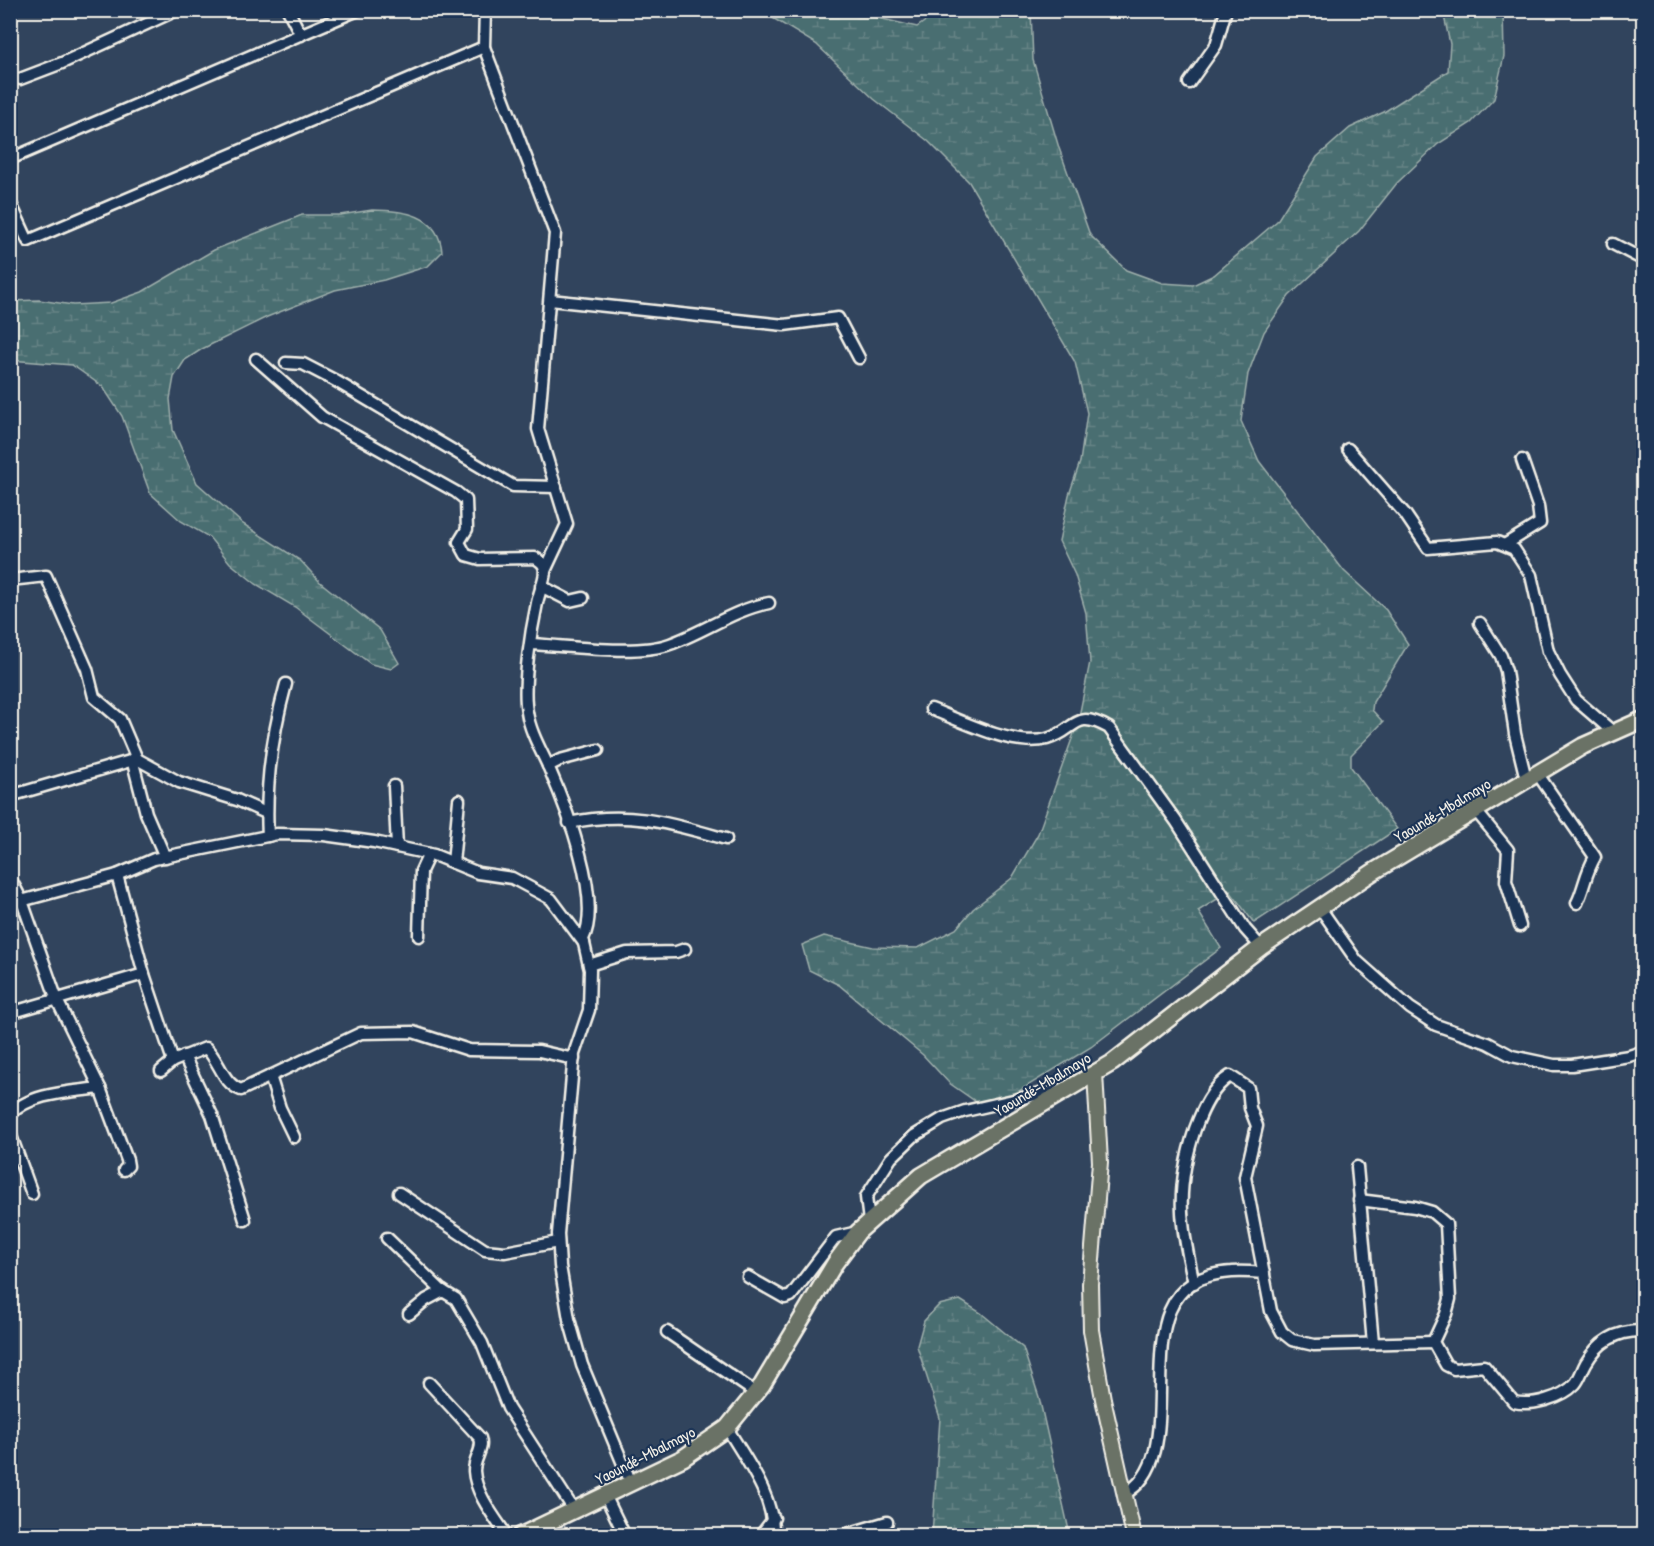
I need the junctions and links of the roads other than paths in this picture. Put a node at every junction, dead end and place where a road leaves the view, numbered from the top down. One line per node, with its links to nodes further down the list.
1 (177, 10): 8 (street)
2 (288, 10): 6 (street)
3 (358, 10): 6 (street)
4 (485, 10): 7 (street)
5 (1226, 10): 9 (street)
6 (301, 35): 10 (street)
7 (484, 46): 11 (street); 14 (street)
8 (20, 79)
9 (1189, 83)
10 (10, 159)
11 (10, 202)
12 (1613, 244): 13 (street)
13 (1644, 260)
14 (550, 300): 15 (street); 20 (street)
15 (859, 358)
16 (256, 359): 22 (street)
17 (286, 363): 20 (street)
18 (1347, 449): 21 (street)
19 (1522, 460): 21 (street)
20 (556, 488): 22 (street)
21 (1506, 544): 32 (street)
22 (545, 571): 24 (street)
23 (10, 580): 34 (street)
24 (541, 586): 25 (street); 28 (street)
25 (583, 598)
26 (769, 603): 28 (street)
27 (1480, 623): 36 (street)
28 (531, 644): 35 (street)
29 (286, 684): 41 (street)
30 (931, 709): 58 (street)
31 (1644, 719): 32 (highway, Yaoundé-Mbalmayo)
32 (1613, 732): 36 (highway, Yaoundé-Mbalmayo)
33 (598, 750): 35 (street)
34 (135, 759): 38 (street); 41 (street); 47 (street)
35 (548, 766): 42 (street)
36 (1532, 776): 40 (highway, Yaoundé-Mbalmayo); 52 (street)
37 (394, 786): 45 (street)
38 (10, 796)
39 (459, 800): 48 (street)
40 (1476, 811): 54 (highway, Yaoundé-Mbalmayo); 55 (street)
41 (266, 813): 43 (street)
42 (569, 823): 44 (street); 57 (street)
43 (268, 836): 45 (street); 47 (street)
44 (726, 838)
45 (397, 847): 46 (street)
46 (429, 854): 48 (street); 56 (street)
47 (165, 857): 49 (street)
48 (453, 863): 57 (street)
49 (117, 875): 51 (street); 61 (street)
50 (10, 878): 51 (street)
51 (22, 901): 53 (street); 62 (street)
52 (1577, 903)
53 (10, 904)
54 (1320, 908): 58 (highway, Yaoundé-Mbalmayo); 64 (street)
55 (1520, 926)
56 (419, 936)
57 (584, 943): 60 (street)
58 (1261, 947): 69 (highway, Yaoundé-Mbalmayo)
59 (685, 950): 60 (street)
60 (589, 965): 66 (street)
61 (144, 974): 62 (street); 67 (street)
62 (57, 1000): 63 (street); 71 (street)
63 (10, 1012)
64 (1644, 1050)
65 (184, 1056): 67 (street); 70 (street); 81 (street)
66 (574, 1059): 70 (street); 84 (street)
67 (173, 1061): 68 (street)
68 (161, 1071)
69 (1095, 1073): 72 (highway, Yaoundé-Mbalmayo); 98 (main road)
70 (270, 1076): 75 (street)
71 (100, 1088): 73 (street); 77 (street)
72 (1060, 1092): 82 (highway, Yaoundé-Mbalmayo); 82 (street)
73 (10, 1115)
74 (10, 1133): 79 (street)
75 (294, 1137)
76 (1357, 1167): 80 (street)
77 (124, 1170)
78 (399, 1193): 84 (street)
79 (32, 1194)
80 (1359, 1200): 92 (street); 93 (street)
81 (245, 1220)
82 (863, 1226): 86 (street); 95 (highway, Yaoundé-Mbalmayo)
83 (387, 1238): 88 (street)
84 (558, 1242): 97 (street)
85 (1264, 1273): 87 (street); 87 (street); 93 (street)
86 (748, 1277)
87 (1194, 1283): 98 (street)
88 (443, 1291): 89 (street); 100 (street)
89 (409, 1314)
90 (1644, 1331): 92 (street)
91 (667, 1332): 95 (street)
92 (1433, 1342): 93 (street)
93 (1373, 1343)
94 (429, 1383): 103 (street)
95 (756, 1393): 96 (highway, Yaoundé-Mbalmayo)
96 (727, 1428): 97 (highway, Yaoundé-Mbalmayo); 101 (street)
97 (631, 1483): 99 (highway, Yaoundé-Mbalmayo)
98 (1124, 1494): 109 (main road)
99 (605, 1495): 100 (highway, Yaoundé-Mbalmayo); 105 (street)
100 (574, 1510): 104 (highway, Yaoundé-Mbalmayo)
101 (774, 1517): 106 (street); 107 (street)
102 (887, 1522): 108 (street)
103 (507, 1536)
104 (520, 1536)
105 (625, 1536)
106 (760, 1536)
107 (773, 1536)
108 (840, 1536)
109 (1134, 1536)

